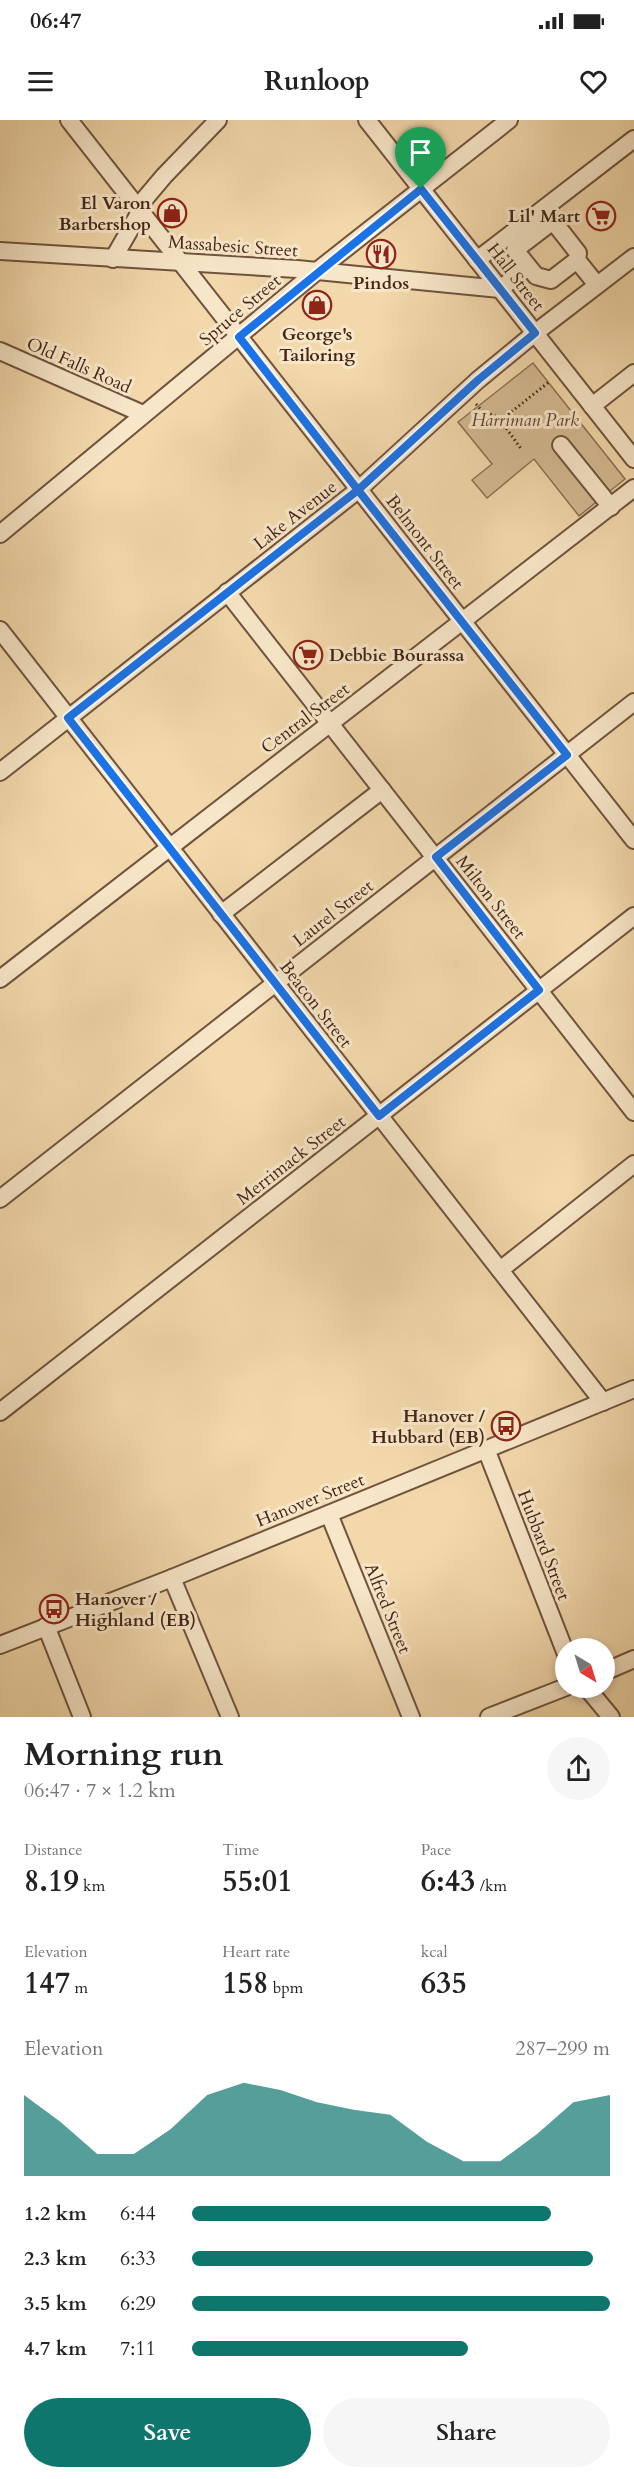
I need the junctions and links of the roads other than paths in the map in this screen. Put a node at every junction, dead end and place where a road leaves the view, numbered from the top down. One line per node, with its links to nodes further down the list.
1 (69, 120): 7 (street, Belmont Street)
2 (218, 120): 7 (street)
3 (367, 120): 6 (street, Hall Street)
4 (509, 120): 6 (street, Spruce Street)
5 (634, 139): 11 (street)
6 (421, 189): 11 (street, Hall Street); 15 (street, Spruce Street)
7 (139, 210): 10 (street); 13 (street, Belmont Street)
8 (0, 251): 10 (street, Massabesic Street)
9 (634, 257): 16 (street, Lake Avenue)
10 (113, 259): 13 (street, Massabesic Street)
11 (477, 260): 17 (street, Hall Street)
12 (577, 260): 14 (street); 14 (street); 16 (street)
13 (180, 262): 15 (street, Massabesic Street); 19 (street, Belmont Street)
14 (528, 267): 17 (street)
15 (317, 271): 17 (street, Massabesic Street); 19 (street, Spruce Street)
16 (597, 285): 18 (street, Lake Avenue)
17 (500, 289): 18 (street, Hall Street)
18 (535, 333): 22 (street, Hall Street); 27 (street, Lake Avenue)
19 (239, 337): 23 (street, Spruce Street); 27 (street, Belmont Street)
20 (0, 351): 23 (street, Old Falls Road)
21 (634, 373): 22 (street)
22 (592, 406): 25 (street, Hall Street)
23 (143, 414): 29 (street, Spruce Street)
24 (561, 445): 28 (street)
25 (634, 459)
26 (634, 488): 28 (street, Central Street)
27 (358, 490): 30 (street, Lake Avenue); 31 (street, Belmont Street)
28 (610, 507): 31 (street, Central Street)
29 (0, 534)
30 (227, 592): 34 (street, Lake Avenue); 35 (street, Milton Street)
31 (462, 621): 35 (street, Central Street); 36 (street, Belmont Street)
32 (0, 630): 34 (street, Beacon Street)
33 (634, 702): 36 (street, Laurel Street)
34 (68, 718): 37 (street, Lake Avenue); 40 (street, Beacon Street)
35 (330, 723): 38 (street, Milton Street); 40 (street, Central Street)
36 (567, 755): 39 (street, Belmont Street); 41 (street, Laurel Street)
37 (0, 772)
38 (382, 790): 41 (street, Milton Street); 42 (street)
39 (634, 840)
40 (168, 847): 42 (street, Beacon Street); 44 (street, Central Street)
41 (436, 857): 45 (street, Laurel Street); 46 (street, Milton Street)
42 (221, 914): 45 (street, Beacon Street)
43 (634, 916): 46 (street, Merrimack Street)
44 (0, 979)
45 (275, 983): 48 (street, Beacon Street); 50 (street, Laurel Street)
46 (539, 990): 47 (street, Milton Street); 48 (street, Merrimack Street)
47 (634, 1112)
48 (379, 1116): 51 (street, Beacon Street); 54 (street, Merrimack Street)
49 (634, 1164): 51 (street)
50 (0, 1199)
51 (500, 1270): 53 (street, Beacon Street)
52 (634, 1389): 53 (street, Hanover Street)
53 (603, 1402): 55 (street, Hanover Street)
54 (0, 1412)
55 (486, 1449): 56 (street, Hanover Street); 59 (street, Hubbard Street)
56 (328, 1514): 57 (street, Hanover Street); 67 (street, Alfred Street)
57 (172, 1578): 58 (street, Hanover Street); 66 (street)
58 (46, 1626): 60 (street, Hanover Street); 65 (street)
59 (560, 1638)
60 (0, 1645)
61 (634, 1659): 62 (street)
62 (615, 1667)
63 (555, 1691): 68 (street)
64 (595, 1698): 69 (street)
65 (82, 1717)
66 (230, 1717)
67 (411, 1717)
68 (489, 1717)
69 (611, 1717)

